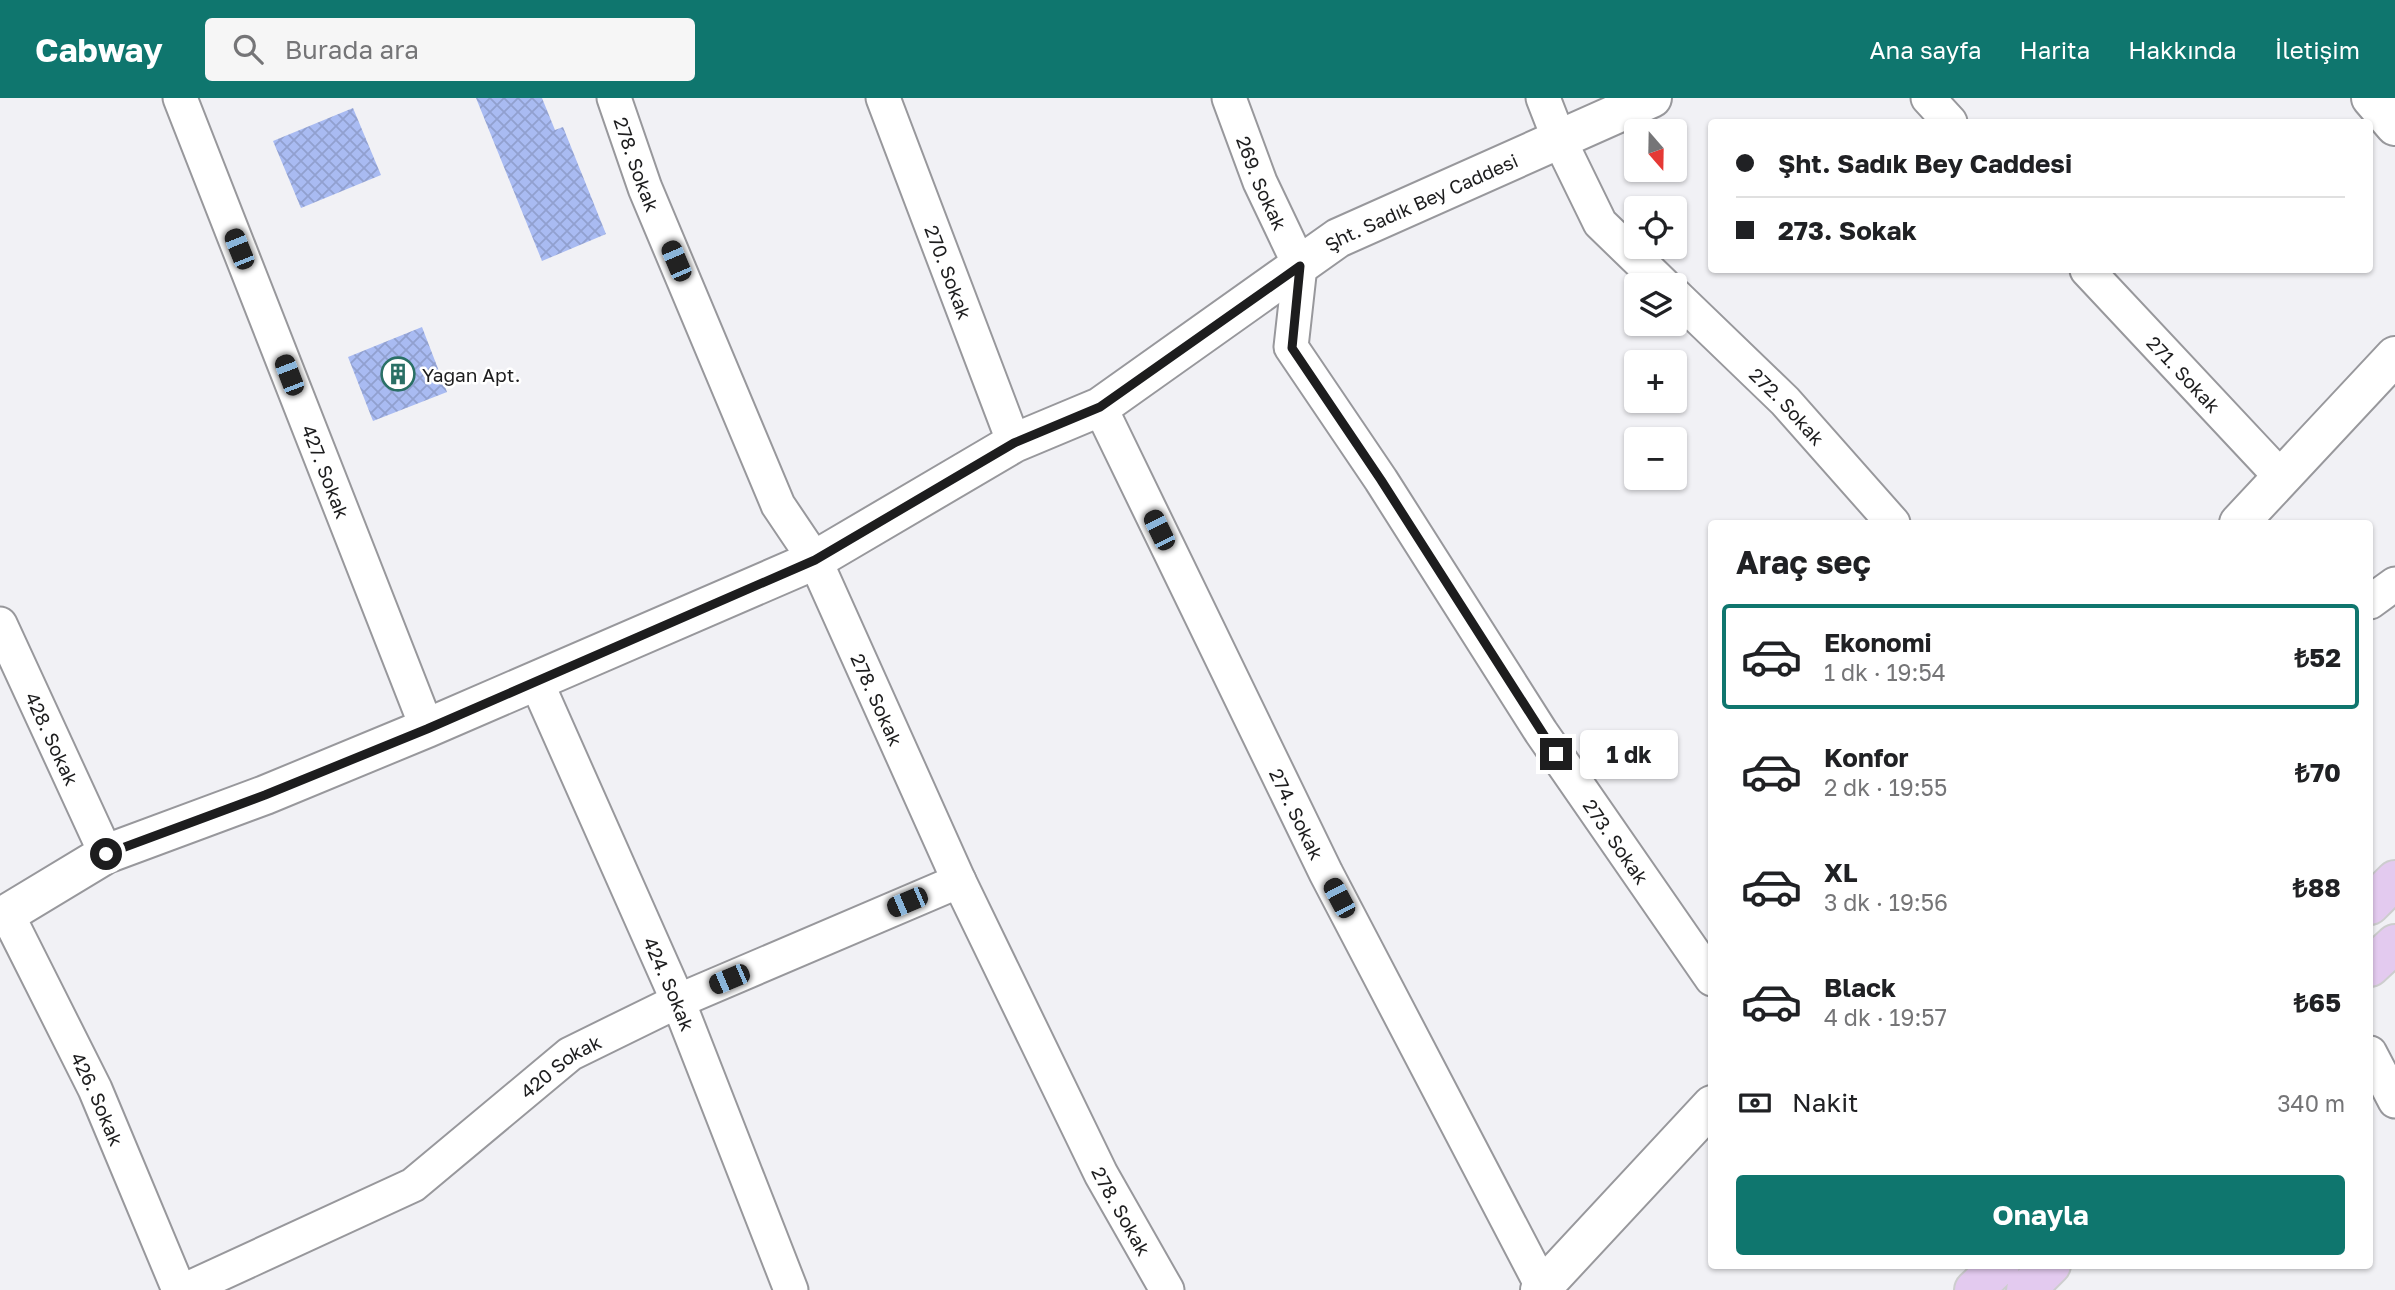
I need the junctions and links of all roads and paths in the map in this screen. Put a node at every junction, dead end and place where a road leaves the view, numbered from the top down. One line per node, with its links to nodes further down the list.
1 (180, 98): 27 (street, 427. Sokak)
2 (614, 98): 22 (street, 278. Sokak)
3 (884, 98): 18 (street, 270. Sokak)
4 (1229, 98): 12 (street, 269. Sokak)
5 (1543, 98): 11 (street)
6 (1652, 98): 11 (street, Şht. Sadık Bey Caddesi)
7 (1928, 98): 9 (street)
8 (2371, 98): 10 (street)
9 (1947, 119)
10 (2395, 126)
11 (1559, 139): 12 (street, Şht. Sadık Bey Caddesi); 13 (street)
12 (1300, 266): 17 (street, Şht. Sadık Bey Caddesi); 35 (street, 273. Sokak)
13 (1652, 273)
14 (2090, 273): 19 (street, 271. Sokak)
15 (1687, 307): 20 (street, 272. Sokak)
16 (2395, 356): 19 (street)
17 (1100, 407): 18 (street, Şht. Sadık Bey Caddesi); 42 (street, 274. Sokak)
18 (1014, 443): 22 (street, Şht. Sadık Bey Caddesi)
19 (2281, 477): 21 (street)
20 (1890, 520)
21 (2242, 520)
22 (815, 560): 26 (street, Şht. Sadık Bey Caddesi); 30 (street, 278. Sokak)
23 (2395, 584): 24 (street)
24 (2373, 600)
25 (0, 624): 28 (street, 428. Sokak)
26 (536, 681): 27 (street, Şht. Sadık Bey Caddesi); 36 (street, 424. Sokak)
27 (427, 729): 28 (street, Şht. Sadık Bey Caddesi)
28 (106, 854): 32 (street, Şht. Sadık Bey Caddesi)
29 (2395, 880): 31 (main road)
30 (958, 881): 36 (street, 420 Sokak); 46 (street, 278. Sokak)
31 (2373, 902)
32 (4, 916): 43 (street, 426. Sokak)
33 (2395, 944): 34 (main road)
34 (2373, 964)
35 (1708, 973)
36 (678, 1001): 44 (street, 420 Sokak); 45 (street, 424. Sokak)
37 (2373, 1059): 38 (street)
38 (2395, 1101)
39 (1708, 1109): 42 (street)
40 (1996, 1269): 47 (main road)
41 (2048, 1269): 48 (main road)
42 (1542, 1289)
43 (179, 1290)
44 (185, 1290)
45 (791, 1290)
46 (1167, 1290)
47 (1974, 1290)
48 (2026, 1290)

